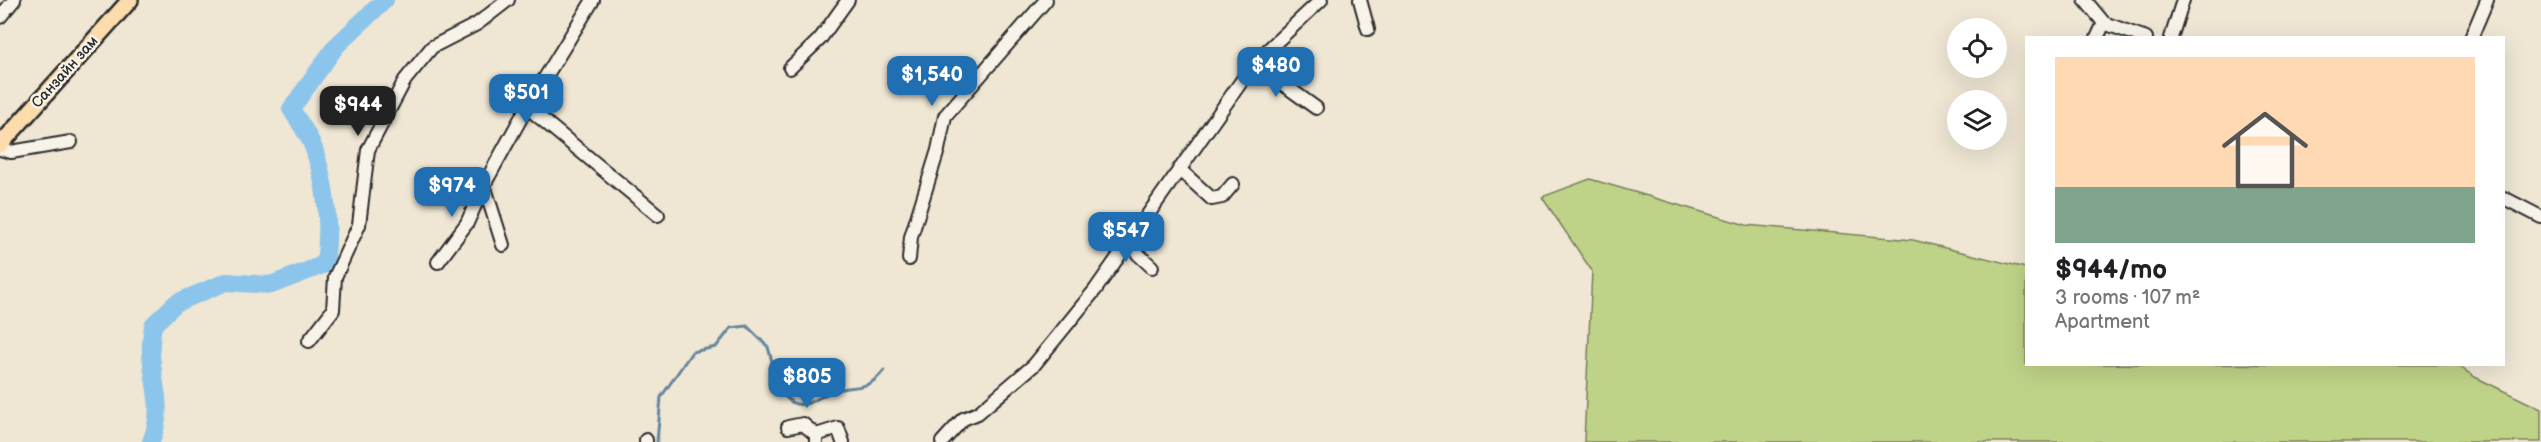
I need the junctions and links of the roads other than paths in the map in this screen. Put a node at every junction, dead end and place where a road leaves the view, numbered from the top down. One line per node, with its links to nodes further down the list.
1 (14, 0): 12 (street)
2 (130, 0): 24 (main road, Санзайн зам)
3 (508, 0): 36 (street)
4 (593, 0): 21 (street)
5 (848, 0): 20 (street)
6 (1046, 0): 33 (street)
7 (1321, 0): 19 (street)
8 (1360, 0): 14 (street)
9 (2085, 0): 13 (street)
10 (2183, 0): 17 (street)
11 (2487, 0): 18 (street)
12 (0, 17)
13 (2104, 22): 15 (street); 16 (street)
14 (1368, 29)
15 (2098, 36)
16 (2141, 36)
17 (2172, 36)
18 (2472, 36)
19 (1254, 63): 22 (street); 25 (street)
20 (790, 68)
21 (527, 107): 27 (street); 29 (street)
22 (1316, 108)
23 (72, 142): 24 (street)
24 (0, 147)
25 (1179, 170): 26 (street); 31 (street)
26 (1233, 184)
27 (484, 185): 32 (street); 34 (street)
28 (2505, 199): 30 (street)
29 (657, 215)
30 (2541, 218)
31 (1132, 237): 35 (street); 40 (street)
32 (503, 245)
33 (909, 259)
34 (438, 262)
35 (1152, 267)
36 (309, 341)
37 (789, 428): 38 (street)
38 (816, 439): 39 (street)
39 (843, 442)
40 (942, 442)

